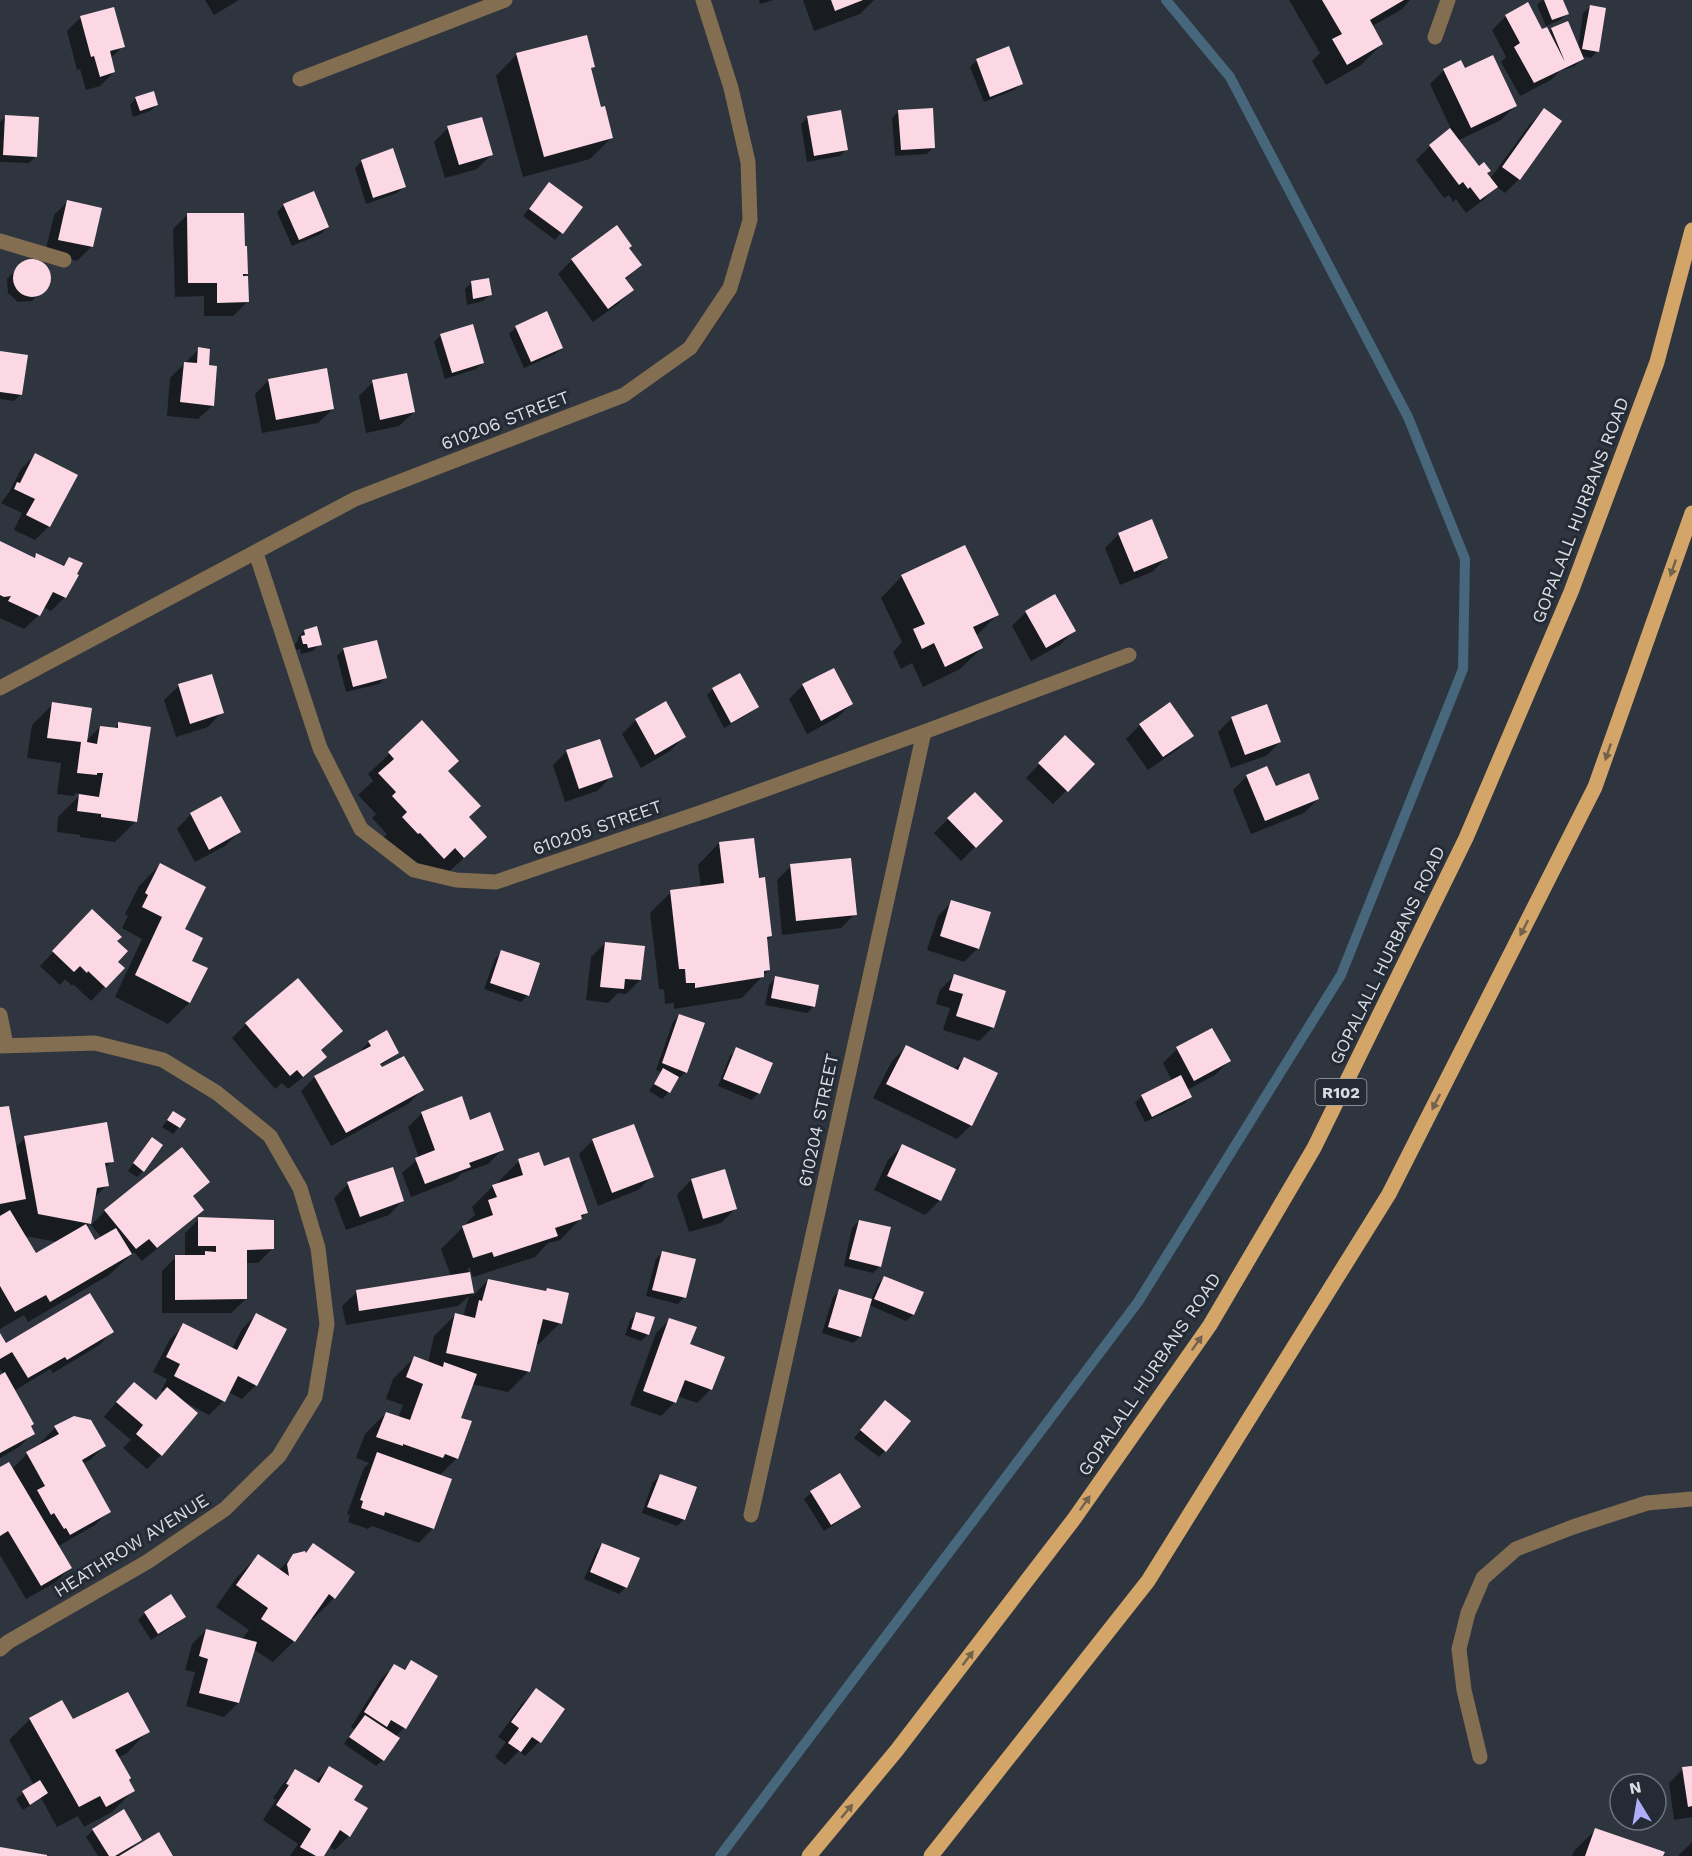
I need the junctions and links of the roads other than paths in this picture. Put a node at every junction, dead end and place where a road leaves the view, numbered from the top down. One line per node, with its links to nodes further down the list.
1 (505, 0): 5 (street)
2 (703, 0): 10 (street, 610206 STREET)
3 (1448, 0): 4 (street)
4 (1435, 38)
5 (300, 79)
6 (1692, 230): 20 (main road, GOPALALL HURBANS ROAD / R102, one-way to 6)
7 (0, 241): 8 (street)
8 (64, 260)
9 (1692, 513): 21 (main road, one-way to 21)
10 (256, 553): 12 (street, 610206 STREET); 13 (street, 610205 STREET)
11 (1129, 655): 13 (street, 610205 STREET)
12 (0, 688)
13 (924, 732): 17 (street, 610204 STREET)
14 (0, 1015): 15 (street)
15 (3, 1046): 18 (street, HEATHROW AVENUE)
16 (1692, 1499): 19 (street)
17 (751, 1515)
18 (3, 1641)
19 (1480, 1757)
20 (809, 1856)
21 (932, 1856)

